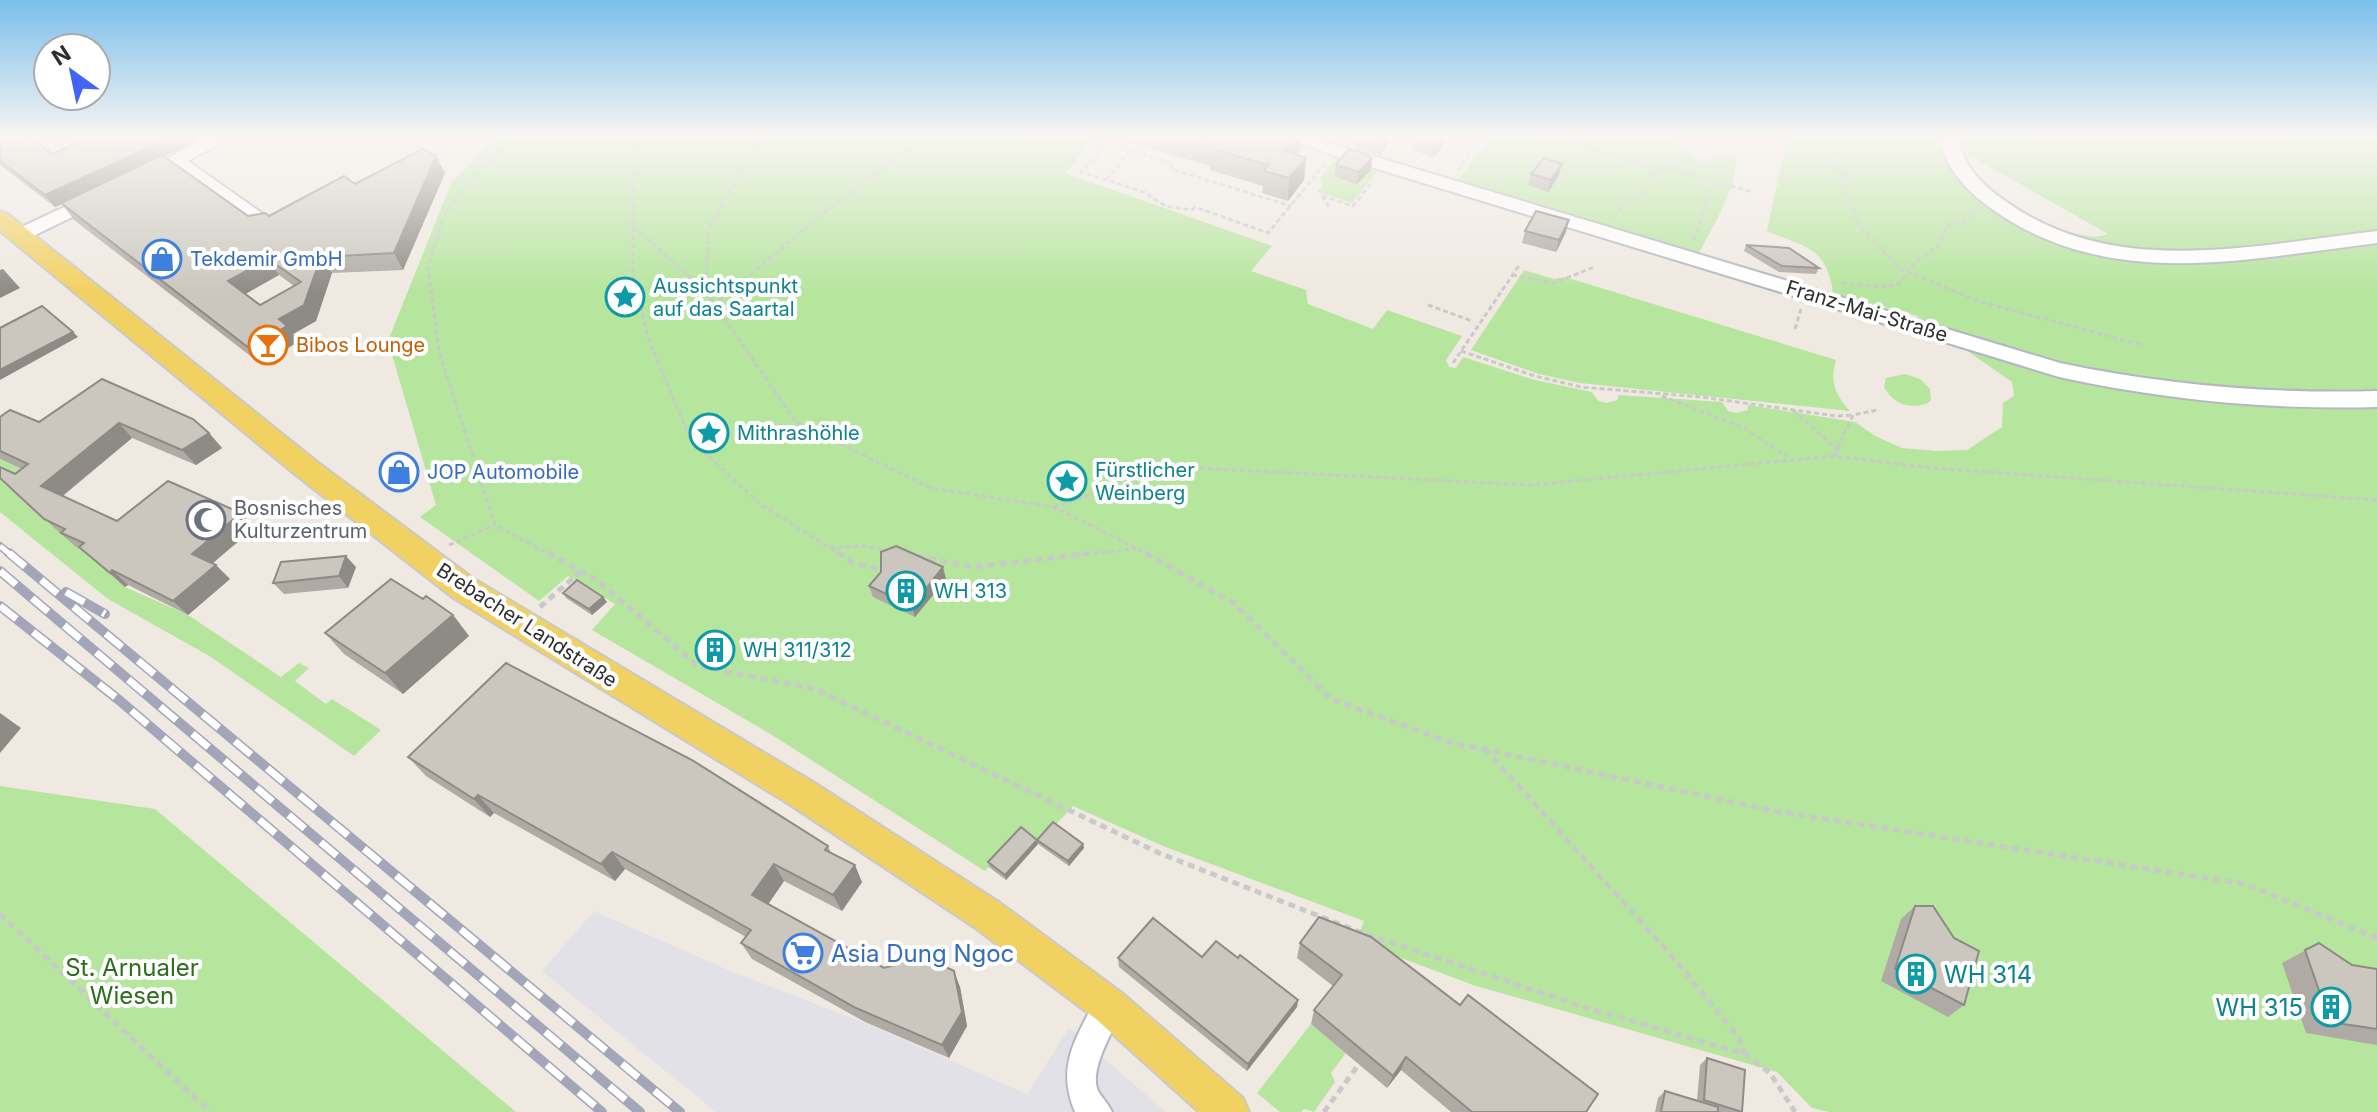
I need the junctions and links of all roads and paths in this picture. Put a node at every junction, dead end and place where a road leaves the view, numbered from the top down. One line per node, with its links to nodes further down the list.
1 (104, 189): 24 (street)
2 (215, 189): 22 (street)
3 (464, 189): 50 (path)
4 (633, 189): 23 (path)
5 (732, 189): 32 (path)
6 (856, 189): 34 (path)
7 (1134, 189): 18 (path)
8 (1236, 189): 18 (path)
9 (1305, 189): 18 (path)
10 (1359, 189): 19 (path)
11 (1459, 189): 42 (street, Franz-Mai-Straße)
12 (1646, 189): 21 (path)
13 (1712, 189): 25 (path)
14 (1740, 189): 17 (path)
15 (1846, 189): 29 (path)
16 (1980, 189): 26 (street)
17 (1752, 192)
18 (1291, 206)
19 (1329, 207)
20 (1973, 211): 29 (path)
21 (1614, 218)
22 (266, 225)
23 (633, 226): 32 (path); 51 (path)
24 (10, 227): 55 (main road, Brebacher Landstraße)
25 (1696, 236)
26 (2377, 237)
27 (1520, 264): 30 (path)
28 (1594, 267): 30 (path)
29 (1908, 272): 31 (path); 36 (path)
30 (1512, 275): 37 (path)
31 (1836, 283)
32 (706, 292): 34 (path)
33 (1428, 305): 35 (path)
34 (713, 306): 49 (path)
35 (1472, 321)
36 (2143, 345)
37 (1461, 351): 38 (path); 39 (path)
38 (1453, 363)
39 (1604, 390): 40 (path); 41 (path)
40 (1656, 394): 43 (path); 47 (path)
41 (1605, 399)
42 (2377, 399)
43 (1791, 409): 45 (path); 46 (path)
44 (1877, 410): 45 (path)
45 (1853, 415): 46 (path)
46 (1836, 453): 47 (path); 48 (path)
47 (1789, 458): 49 (path)
48 (2377, 500)
49 (1054, 507): 52 (path)
50 (495, 525): 55 (path); 57 (path)
51 (829, 548): 53 (path); 56 (path)
52 (1137, 548): 54 (path); 59 (path)
53 (895, 552)
54 (910, 555)
55 (421, 556): 62 (main road, Brebacher Landstraße)
56 (883, 570)
57 (580, 572): 58 (path); 63 (path)
58 (543, 604)
59 (1484, 749): 61 (path); 63 (path)
60 (0, 914): 65 (path)
61 (2377, 938)
62 (1109, 1006): 66 (street); 67 (main road, Brebacher Landstraße)
63 (1745, 1054): 69 (path)
64 (1359, 1064): 68 (path)
65 (210, 1112)
66 (1096, 1112)
67 (1229, 1112)
68 (1324, 1112)
69 (1795, 1112)

